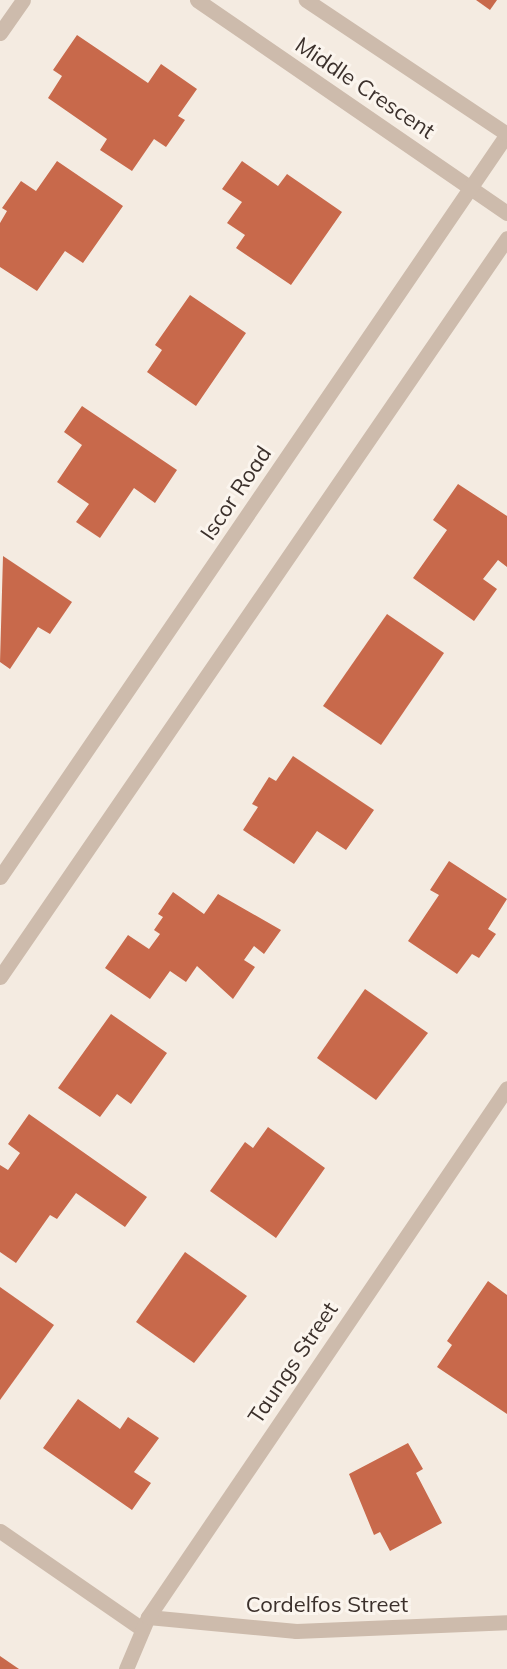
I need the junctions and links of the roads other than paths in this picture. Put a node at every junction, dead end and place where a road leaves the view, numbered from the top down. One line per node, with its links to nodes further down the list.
1 (23, 0): 4 (street)
2 (197, 0): 6 (street, Middle Crescent)
3 (306, 0): 5 (street, Middle Crescent)
4 (0, 33)
5 (507, 134): 6 (street, Iscor Road)
6 (472, 189): 7 (street, Middle Crescent); 9 (street, Iscor Road)
7 (507, 213)
8 (507, 238): 10 (street)
9 (0, 877)
10 (0, 977)
11 (507, 1088): 14 (street, Taungs Street)
12 (0, 1531): 14 (street, Cordelfos Street)
13 (507, 1622): 14 (street, Cordelfos Street)
14 (145, 1623): 15 (street, Taungs Street)
15 (126, 1669)

